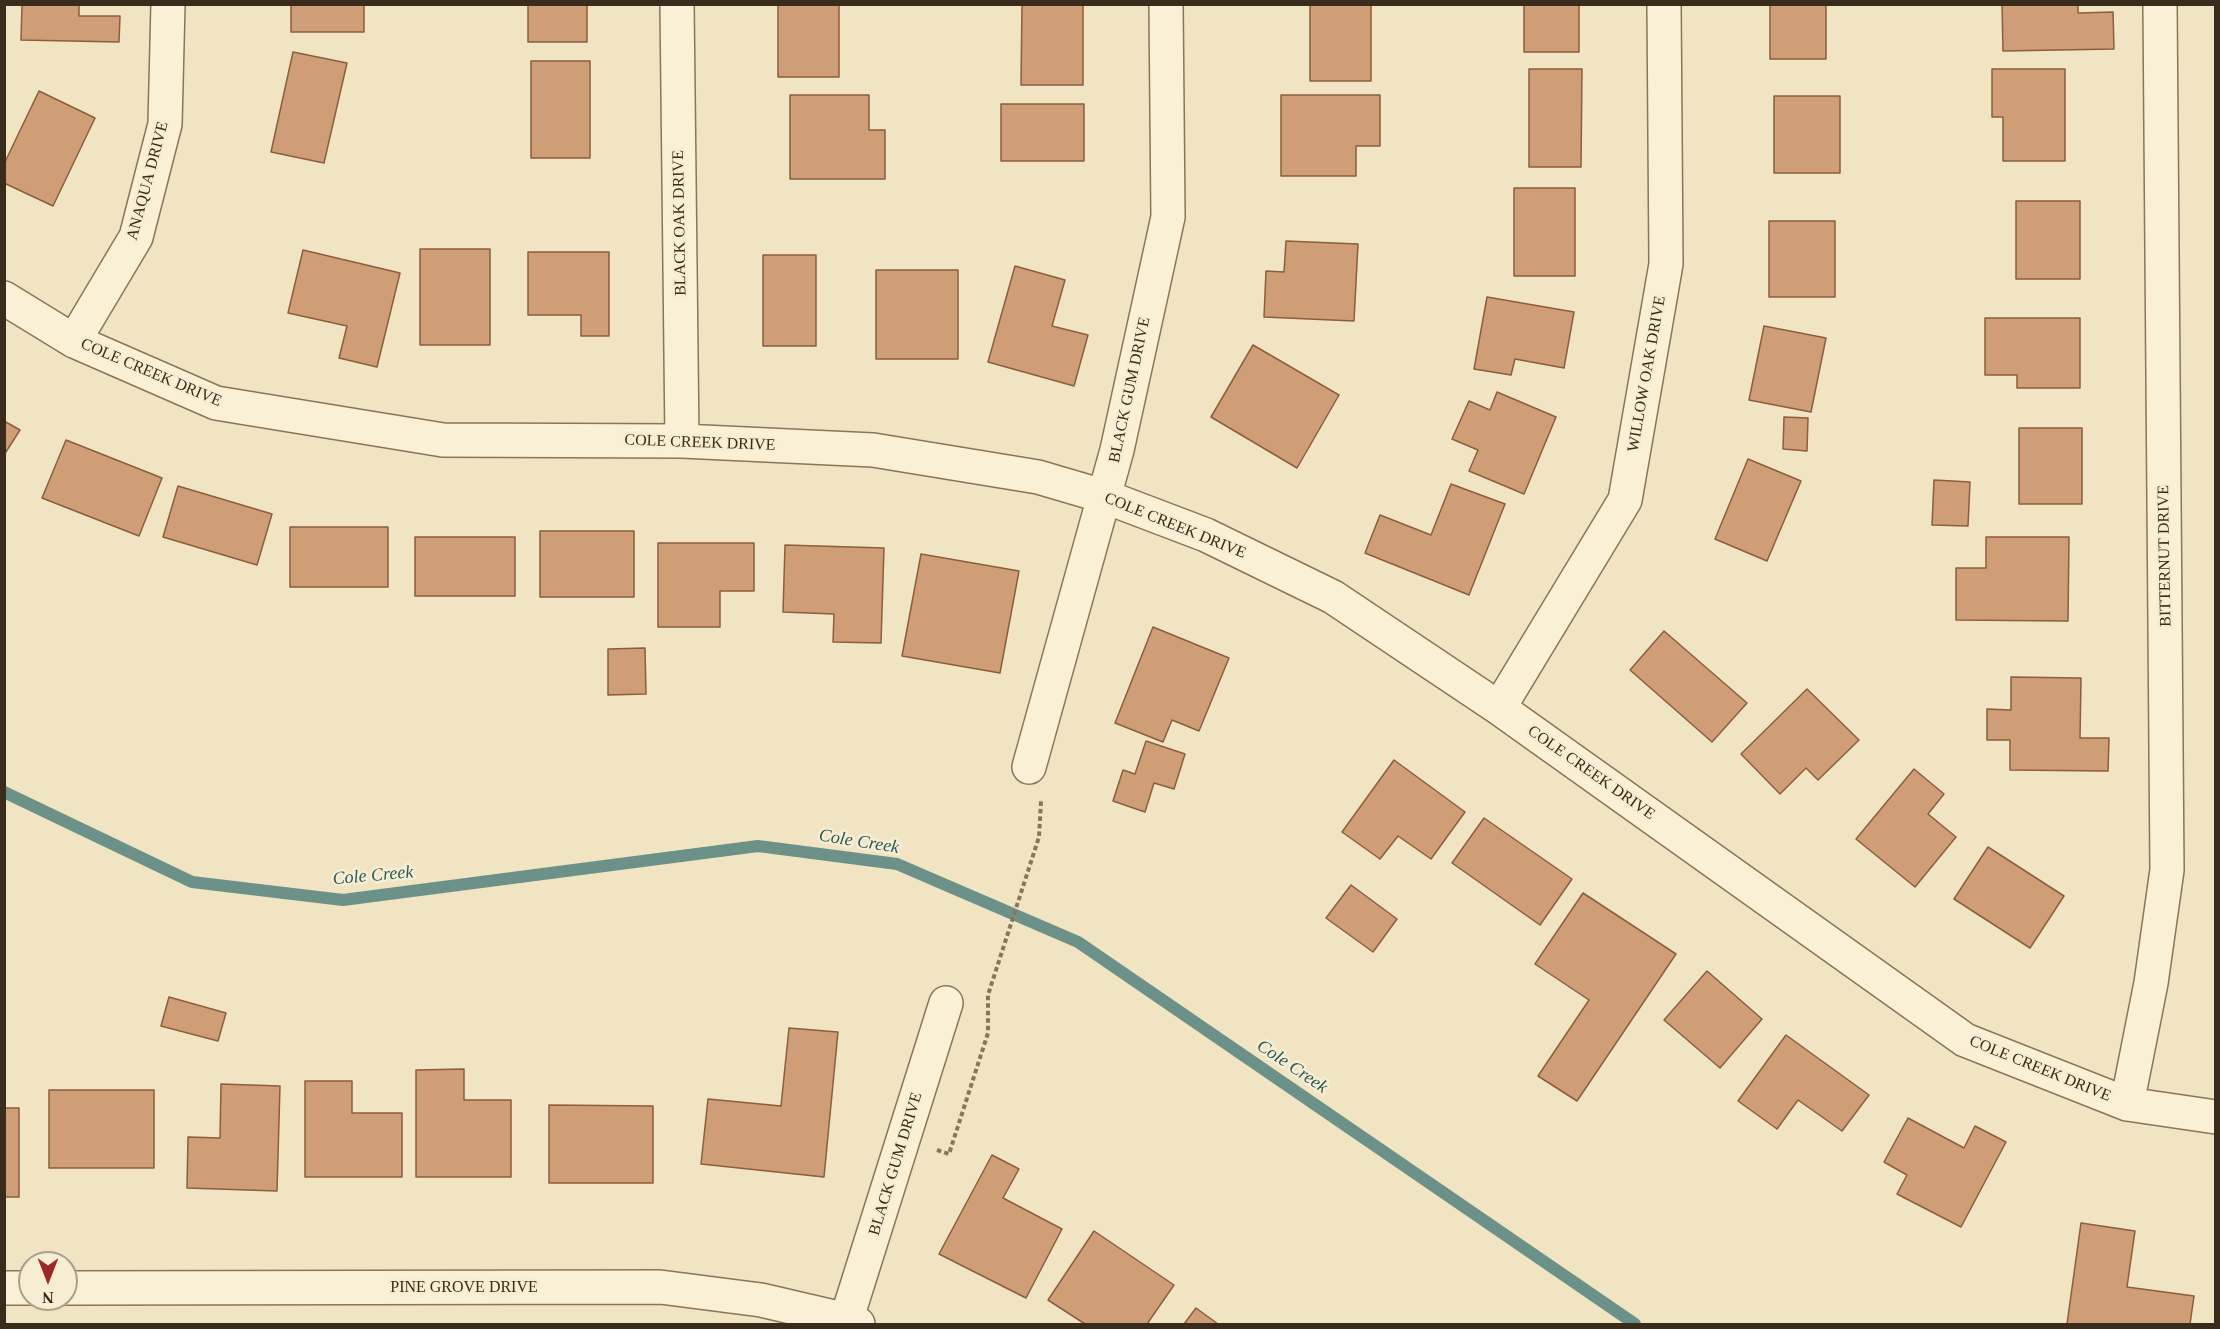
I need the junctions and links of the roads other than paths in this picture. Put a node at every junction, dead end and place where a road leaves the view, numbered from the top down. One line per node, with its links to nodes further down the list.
1 (168, 4): 7 (street, ANAQUA DRIVE)
2 (677, 4): 8 (street, BLACK OAK DRIVE)
3 (1166, 4): 9 (street, BLACK GUM DRIVE)
4 (1664, 4): 10 (street, WILLOW OAK DRIVE)
5 (2160, 4): 13 (street, BITTERNUT DRIVE)
6 (4, 298): 7 (street, COLE CREEK DRIVE)
7 (74, 340): 8 (street, COLE CREEK DRIVE)
8 (682, 441): 9 (street, COLE CREEK DRIVE)
9 (1106, 496): 10 (street, COLE CREEK DRIVE); 11 (street, BLACK GUM DRIVE)
10 (1499, 708): 13 (street, COLE CREEK DRIVE)
11 (1029, 767)
12 (946, 1002): 16 (street, BLACK GUM DRIVE)
13 (2127, 1104): 14 (street, COLE CREEK DRIVE)
14 (2216, 1117)
15 (78, 1288): 16 (street, PINE GROVE DRIVE)
16 (850, 1323)

